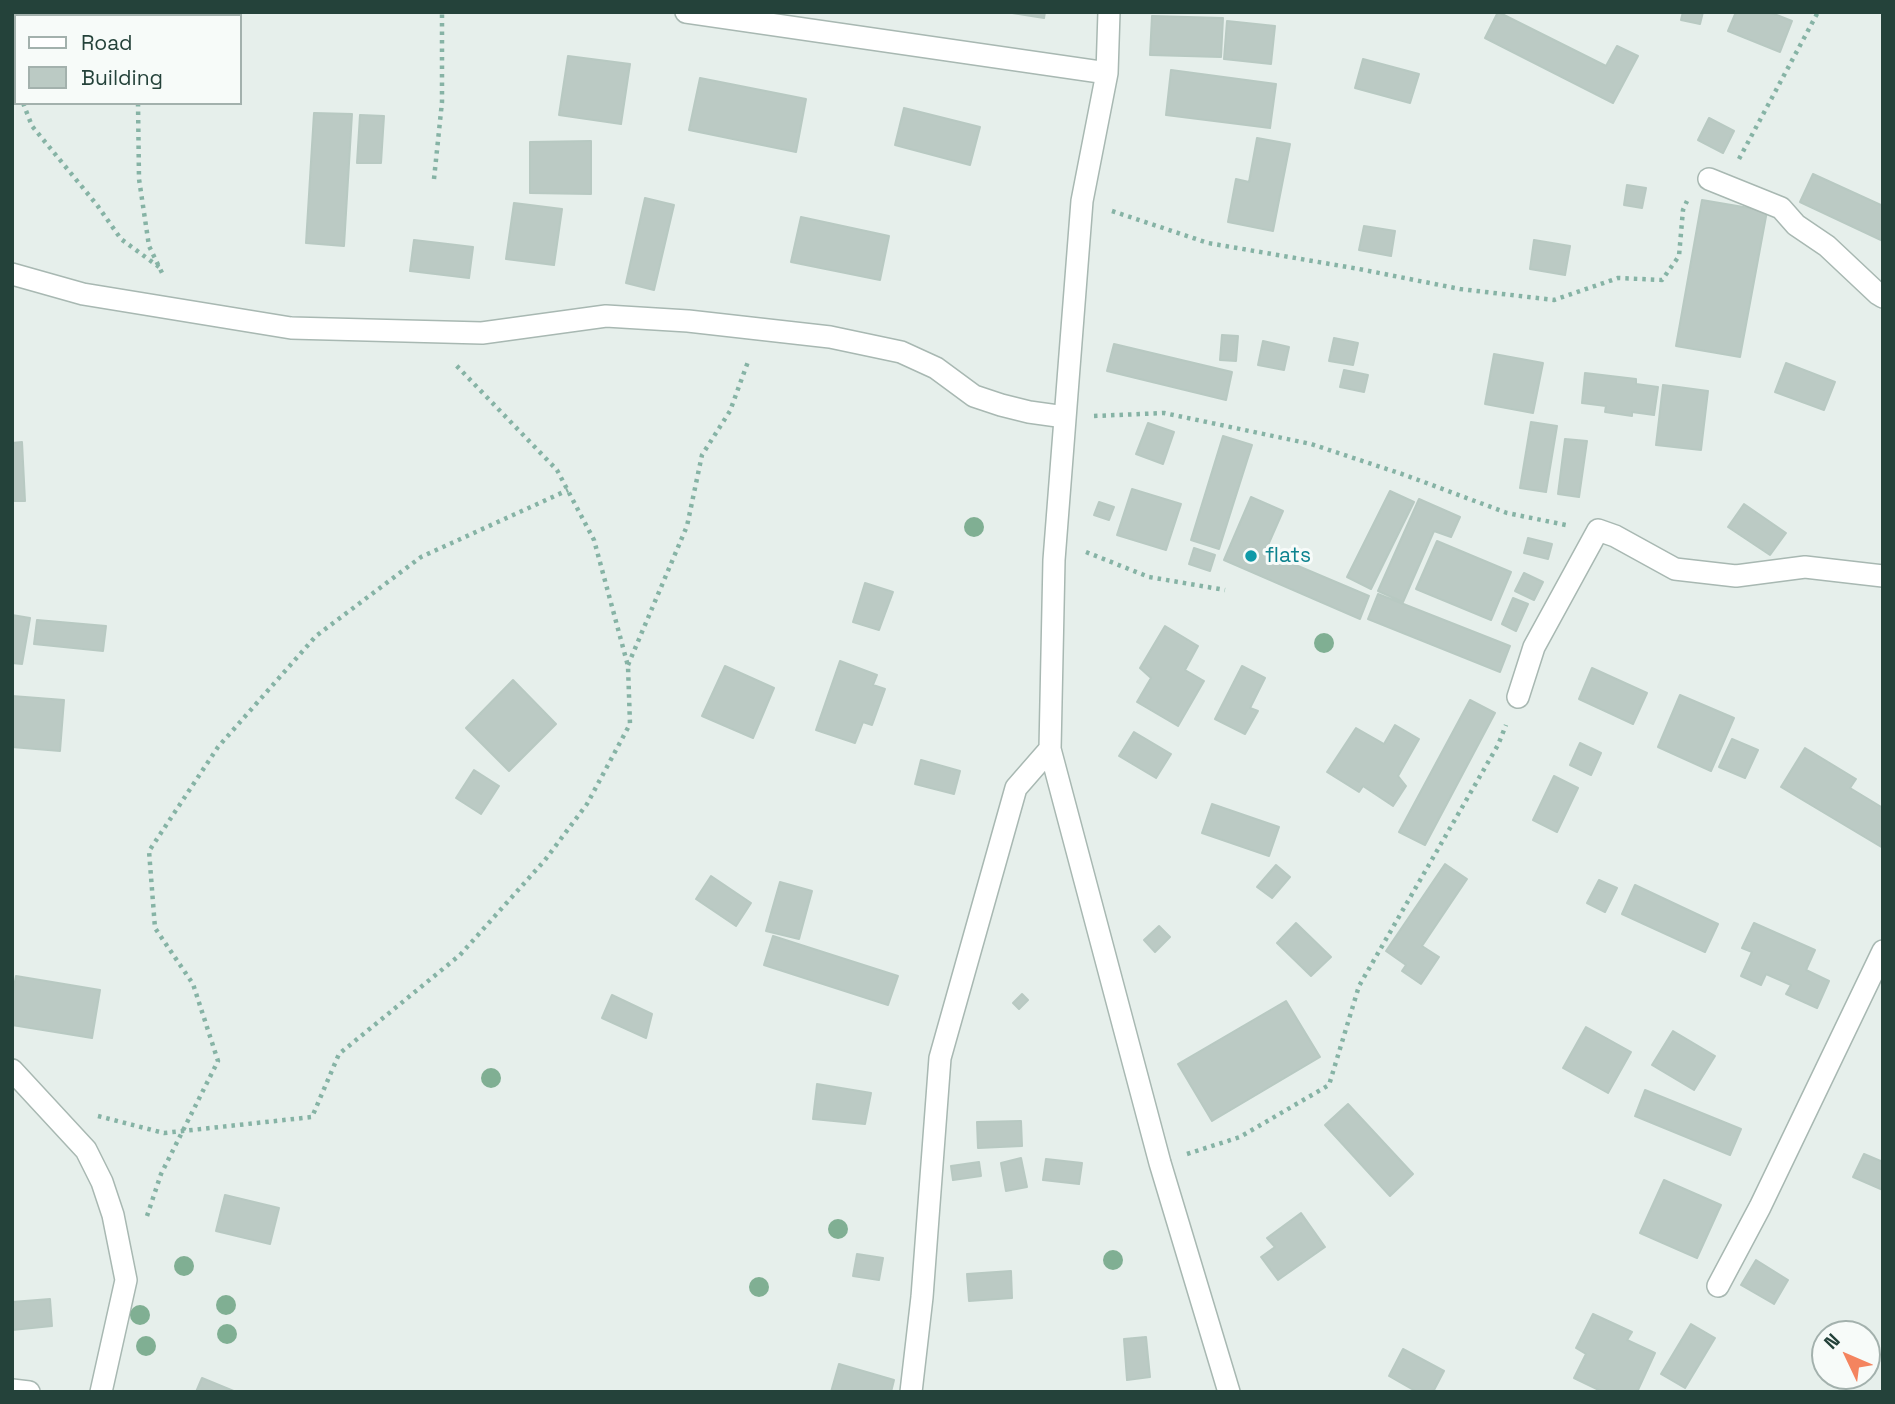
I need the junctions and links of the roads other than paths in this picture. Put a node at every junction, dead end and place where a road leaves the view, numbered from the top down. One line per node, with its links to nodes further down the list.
1 (686, 12): 3 (street)
2 (1109, 12): 3 (street)
3 (1107, 73): 7 (street)
4 (1709, 180): 6 (street)
5 (12, 274): 7 (street)
6 (1883, 297)
7 (1065, 417): 10 (street)
8 (1883, 576): 9 (street)
9 (1518, 697)
10 (1051, 749): 17 (street); 18 (street)
11 (1883, 951): 13 (street)
12 (12, 1070): 16 (street)
13 (1718, 1286)
14 (12, 1390): 15 (street)
15 (29, 1392)
16 (101, 1392)
17 (911, 1392)
18 (1229, 1392)

